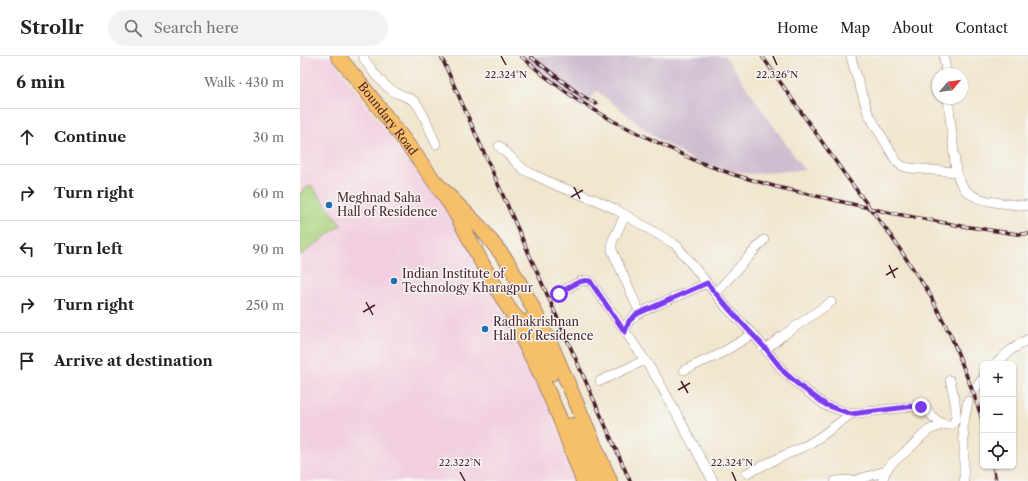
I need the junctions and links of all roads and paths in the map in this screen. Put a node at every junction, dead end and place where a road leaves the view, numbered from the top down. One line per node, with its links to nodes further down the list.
1 (338, 56): 10 (main road, Boundary Road)
2 (363, 56): 7 (street)
3 (851, 56): 9 (street)
4 (944, 56): 5 (street)
5 (945, 68)
6 (949, 104): 9 (street)
7 (436, 144)
8 (499, 146): 12 (street)
9 (956, 172): 11 (street)
10 (435, 182): 14 (main road, Boundary Road); 15 (main road, Boundary Road)
11 (1028, 206)
12 (625, 215): 16 (street); 22 (street)
13 (764, 240): 17 (street)
14 (507, 260): 15 (main road); 21 (main road, Boundary Road)
15 (487, 272): 20 (main road, Boundary Road)
16 (707, 283): 17 (street); 22 (street)
17 (715, 293): 25 (street)
18 (559, 294): 24 (street)
19 (831, 302): 27 (street)
20 (510, 309): 23 (main road); 40 (main road)
21 (533, 310): 23 (main road); 42 (main road, Boundary Road)
22 (640, 313): 24 (street)
23 (532, 331): 41 (main road)
24 (625, 332): 28 (street)
25 (753, 334): 27 (street); 30 (street)
26 (1028, 339): 29 (street)
27 (766, 349): 36 (street)
28 (645, 360): 32 (street); 43 (street)
29 (998, 361)
30 (684, 370)
31 (950, 380): 37 (street)
32 (600, 381)
33 (980, 382): 34 (street)
34 (973, 392)
35 (968, 401): 46 (street)
36 (851, 414): 37 (street); 39 (street)
37 (944, 424): 38 (street)
38 (886, 471): 44 (street); 45 (street)
39 (747, 473)
40 (584, 481)
41 (597, 481)
42 (610, 481)
43 (713, 481)
44 (835, 481)
45 (882, 481)
46 (964, 481)

